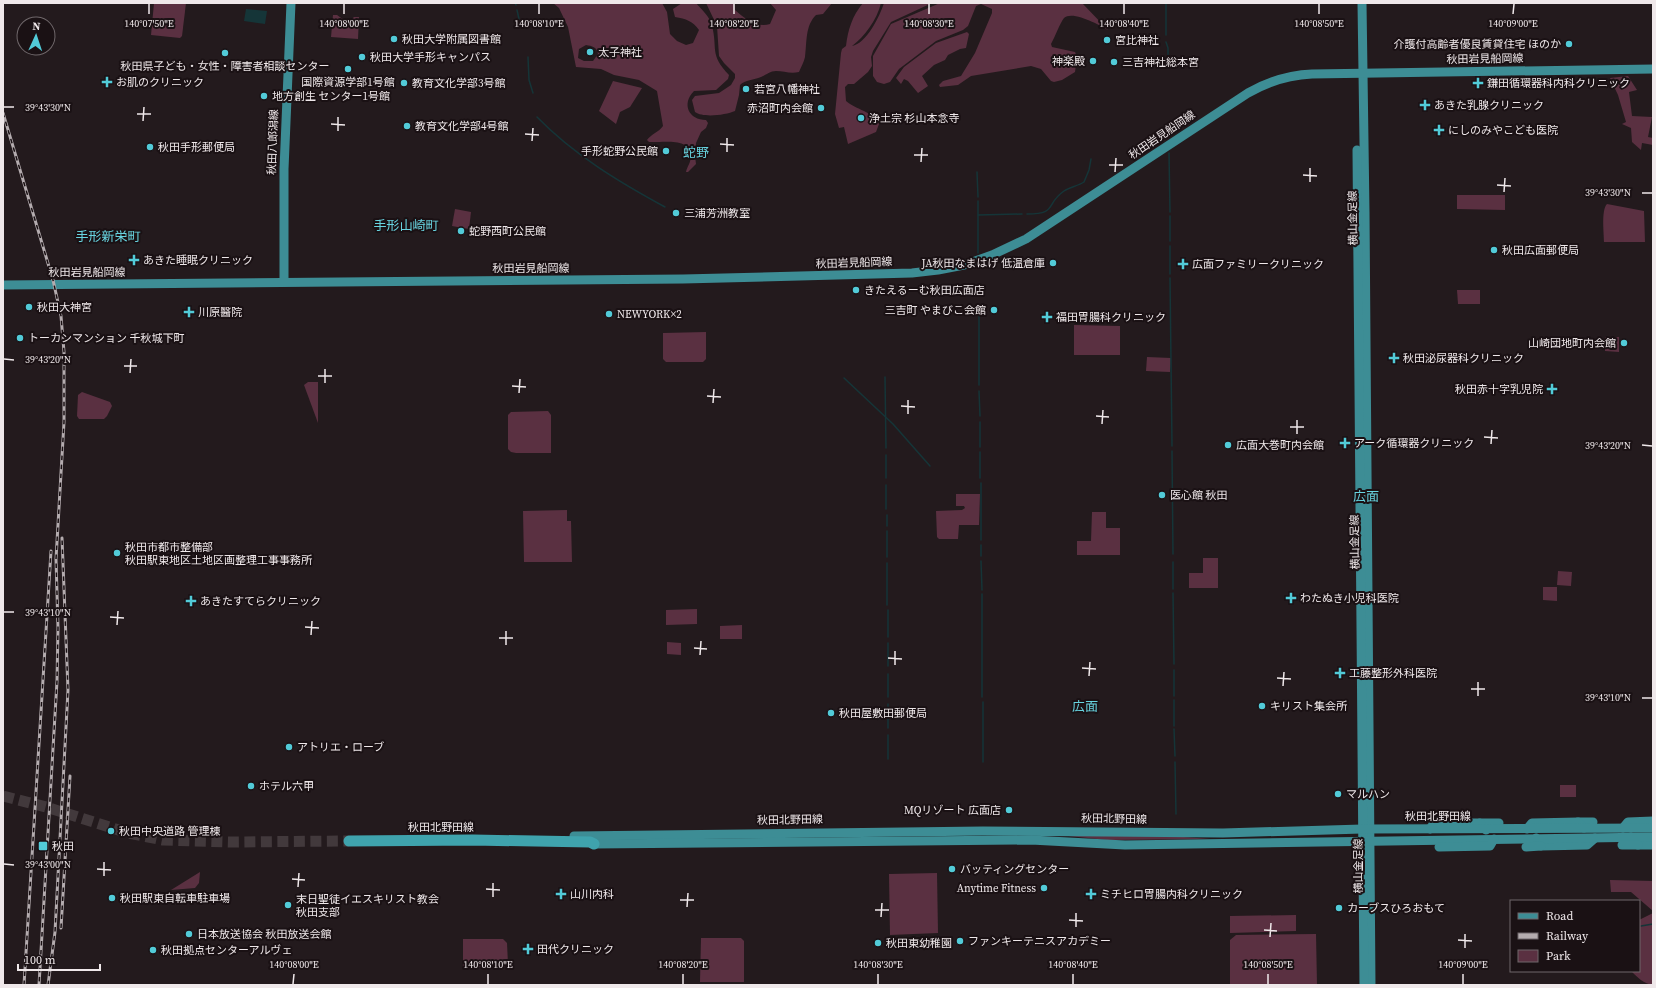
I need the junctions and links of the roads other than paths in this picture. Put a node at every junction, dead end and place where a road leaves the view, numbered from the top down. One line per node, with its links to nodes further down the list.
1 (291, 3): 6 (main road, 秋田八郎潟線)
2 (1356, 3): 5 (main road, 横山金足線)
3 (1362, 3): 5 (main road, 横山金足線)
4 (1653, 69): 5 (main road, 秋田岩見船岡線)
5 (1359, 74): 6 (main road, 秋田岩見船岡線); 15 (main road, 横山金足線)
6 (284, 282): 7 (main road, 秋田岩見船岡線)
7 (3, 285)
8 (1653, 821): 13 (main road)
9 (1593, 822): 11 (main road)
10 (1499, 823): 12 (main road)
11 (1581, 825): 12 (main road, 秋田北野田線); 13 (main road, 秋田北野田線)
12 (1483, 826): 15 (main road, 秋田北野田線)
13 (1622, 828): 14 (main road, 秋田北野田線)
14 (1653, 828)
15 (1366, 829): 16 (main road, 秋田北野田線); 21 (main road, 横山金足線)
16 (574, 836): 20 (highway)
17 (1631, 837): 18 (main road, 秋田北野田線); 22 (main road, 秋田北野田線); 25 (main road)
18 (1653, 837)
19 (348, 841): 20 (highway, 秋田北野田線)
20 (533, 841): 23 (highway)
21 (1366, 841): 22 (main road, 秋田北野田線); 23 (main road, 秋田北野田線); 28 (main road, 横山金足線)
22 (1539, 842): 27 (main road)
23 (594, 844)
24 (1622, 845): 25 (main road)
25 (1638, 845): 26 (main road)
26 (1653, 845)
27 (1526, 846)
28 (1367, 966): 29 (main road, 横山金足線); 30 (main road, 横山金足線)
29 (1364, 985)
30 (1371, 985)

